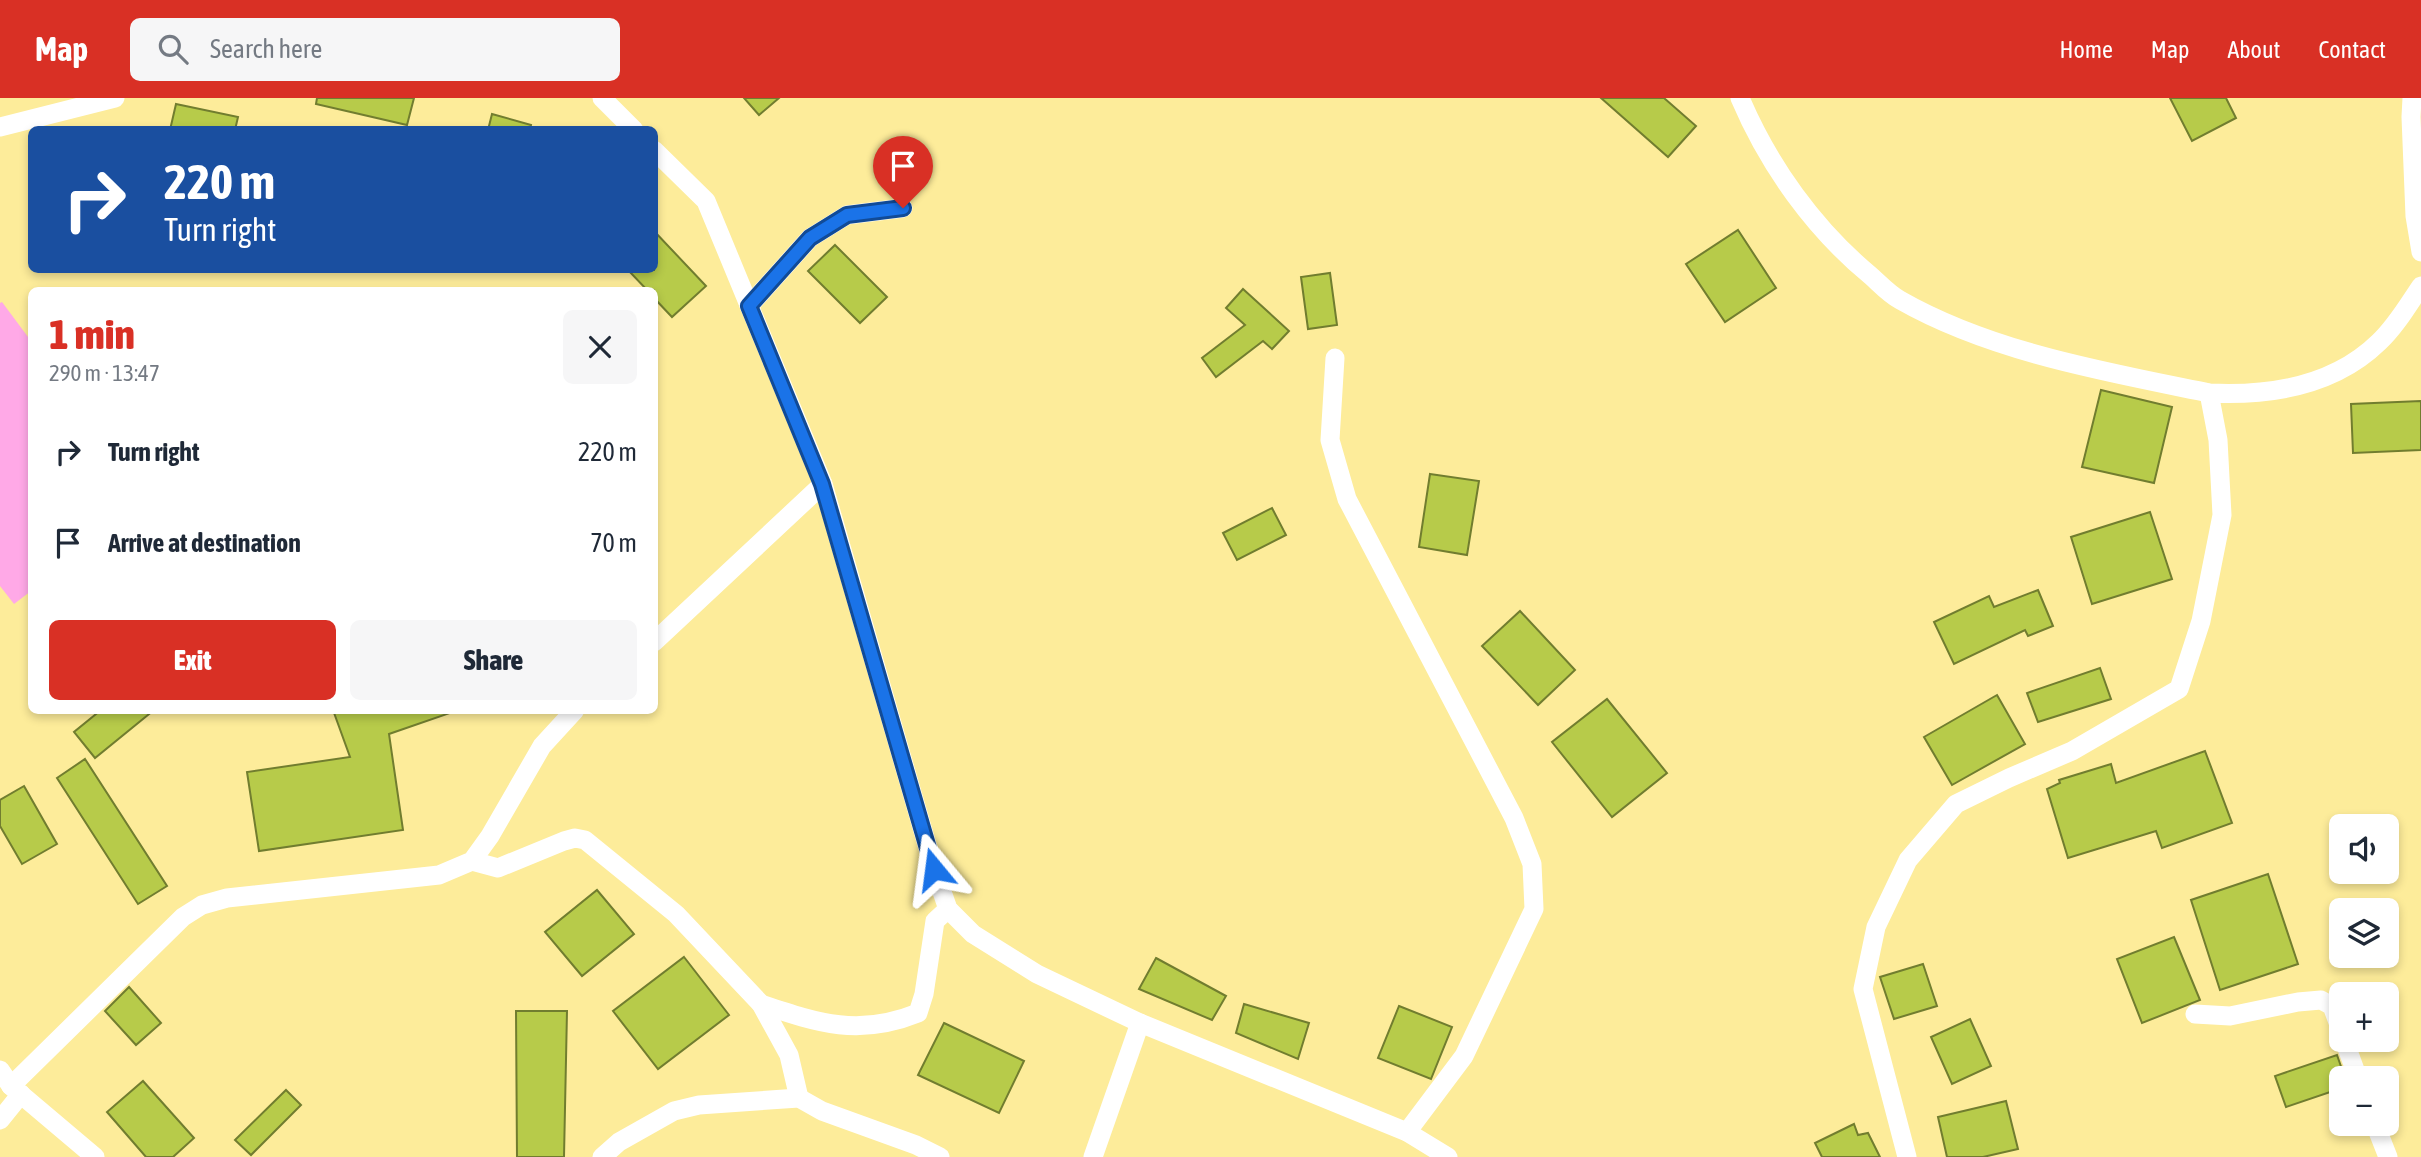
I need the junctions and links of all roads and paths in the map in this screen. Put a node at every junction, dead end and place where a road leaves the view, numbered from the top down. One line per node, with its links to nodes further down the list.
1 (115, 98): 6 (street)
2 (602, 98): 5 (street)
3 (1740, 98): 13 (street)
4 (2412, 98): 9 (street)
5 (630, 126)
6 (0, 127)
7 (658, 154): 11 (street)
8 (903, 208): 11 (street)
9 (2421, 252)
10 (2421, 286): 13 (street)
11 (749, 306): 14 (street)
12 (1335, 358): 26 (street)
13 (2209, 393): 33 (street)
14 (822, 484): 15 (street); 18 (street)
15 (658, 638)
16 (571, 714): 17 (street)
17 (472, 861): 19 (street); 23 (street)
18 (948, 909): 19 (street); 22 (street)
19 (761, 1004): 24 (street)
20 (2329, 1004): 21 (street)
21 (2196, 1014)
22 (1140, 1023): 26 (street); 31 (street)
23 (10, 1083): 25 (street); 28 (street)
24 (799, 1098): 29 (street); 30 (street)
25 (0, 1120)
26 (1407, 1132): 32 (street)
27 (2380, 1136): 34 (street)
28 (95, 1157)
29 (602, 1157)
30 (940, 1157)
31 (1093, 1157)
32 (1448, 1157)
33 (1907, 1157)
34 (2388, 1157)

